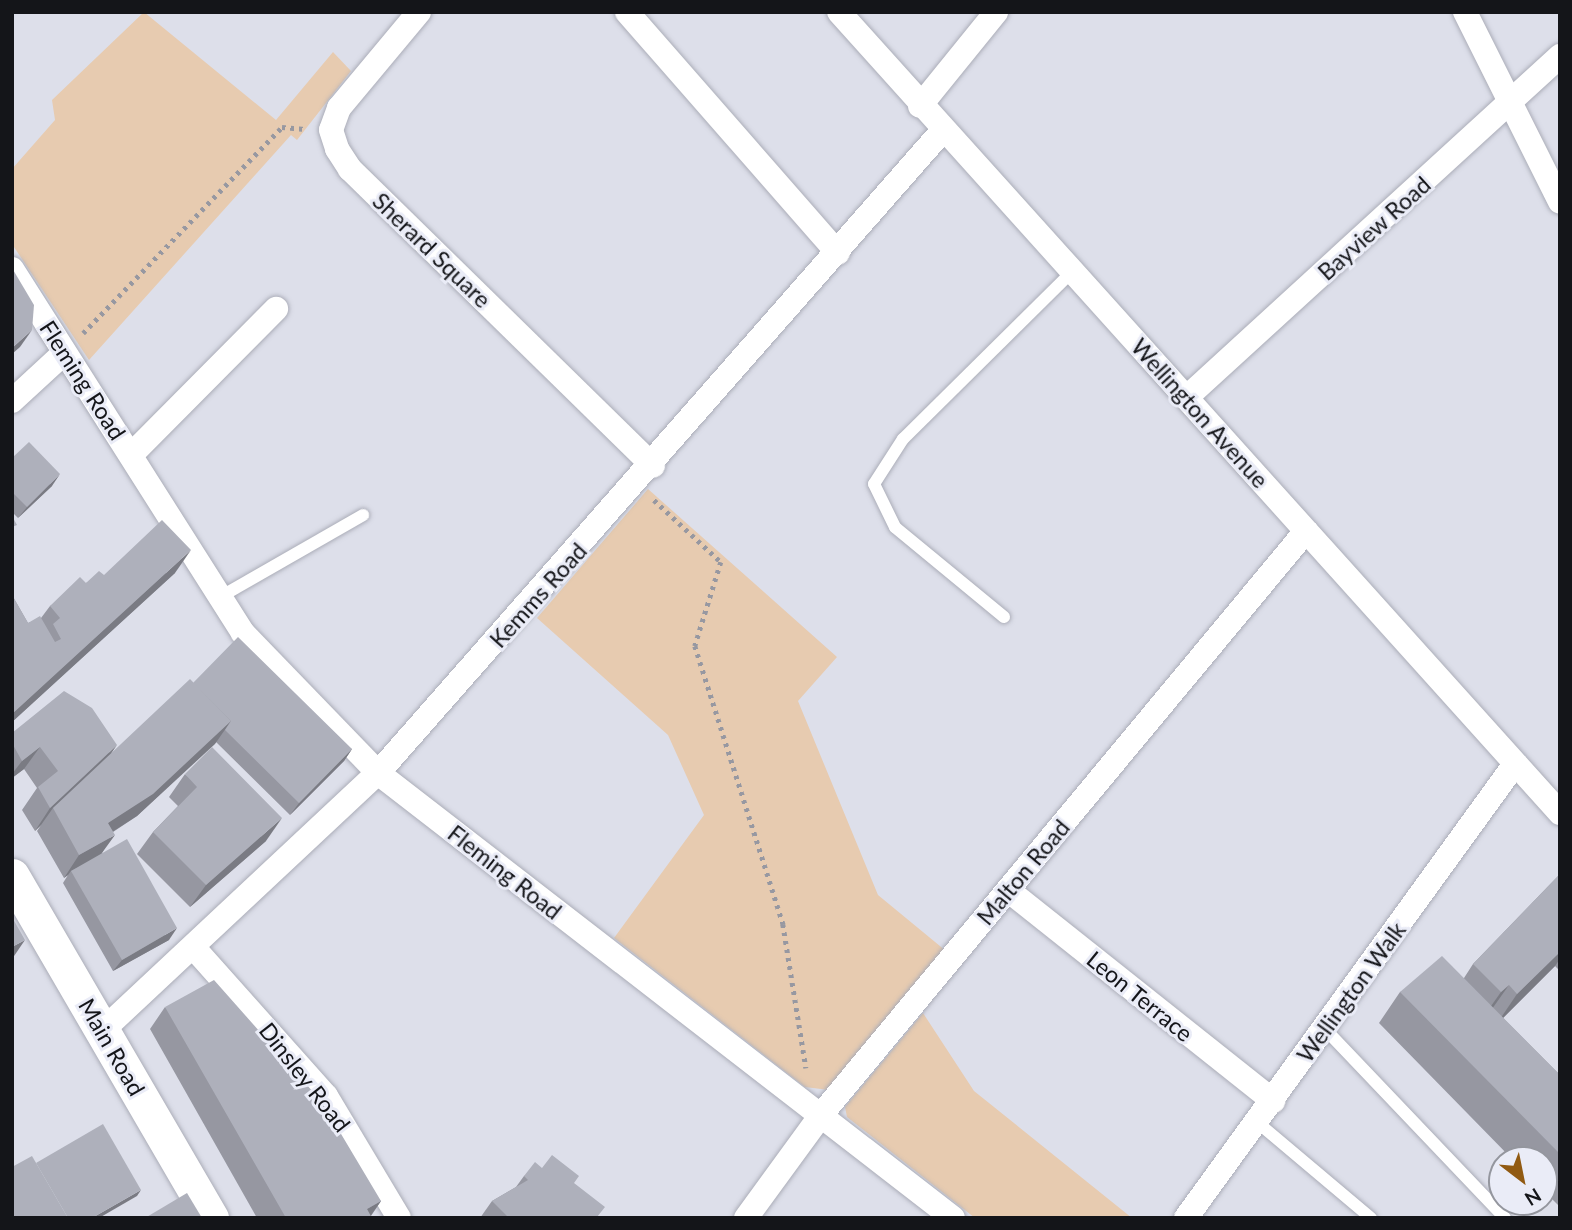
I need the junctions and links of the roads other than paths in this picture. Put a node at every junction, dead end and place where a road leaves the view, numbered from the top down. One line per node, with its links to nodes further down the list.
1 (419, 12): 19 (street, Sherard Square)
2 (627, 12): 11 (street)
3 (839, 12): 8 (street, Wellington Avenue)
4 (996, 12): 8 (street)
5 (1465, 12): 7 (street)
6 (1560, 56): 7 (street, Bayview Road)
7 (1512, 104): 10 (street); 16 (street, Bayview Road)
8 (920, 106): 9 (street, Wellington Avenue)
9 (944, 130): 11 (street, Kemms Road); 13 (street, Wellington Avenue)
10 (1560, 202)
11 (838, 253): 19 (street, Kemms Road)
12 (12, 270): 15 (street, Fleming Road)
13 (1073, 271): 16 (street, Wellington Avenue); 23 (lane)
14 (276, 309): 18 (street, Fleming Road)
15 (64, 353): 17 (street); 18 (street, Fleming Road)
16 (1186, 398): 21 (street, Wellington Avenue)
17 (12, 401)
18 (131, 455): 22 (street, Fleming Road)
19 (653, 466): 25 (street, Kemms Road)
20 (363, 515): 22 (lane)
21 (1306, 531): 24 (street, Wellington Avenue); 28 (street, Malton Road)
22 (220, 597): 25 (street, Fleming Road)
23 (1004, 617)
24 (1515, 764): 26 (street, Wellington Avenue); 30 (street, Wellington Walk)
25 (377, 774): 29 (street, Kemms Road); 33 (street, Fleming Road)
26 (1560, 813)
27 (12, 876): 31 (main road, Main Road)
28 (1008, 890): 32 (street, Leon Terrace); 33 (street, Malton Road)
29 (194, 948): 31 (street, Kemms Road); 36 (street, Dinsley Road)
30 (1325, 1029): 32 (street, Wellington Walk); 41 (lane)
31 (103, 1030): 35 (main road, Main Road)
32 (1273, 1101): 34 (street, Wellington Walk)
33 (821, 1115): 37 (street, Malton Road); 38 (street, Fleming Road)
34 (1257, 1122): 39 (street, Wellington Walk); 40 (lane)
35 (211, 1218)
36 (399, 1218)
37 (746, 1218)
38 (953, 1218)
39 (1186, 1218)
40 (1371, 1218)
41 (1505, 1218)

